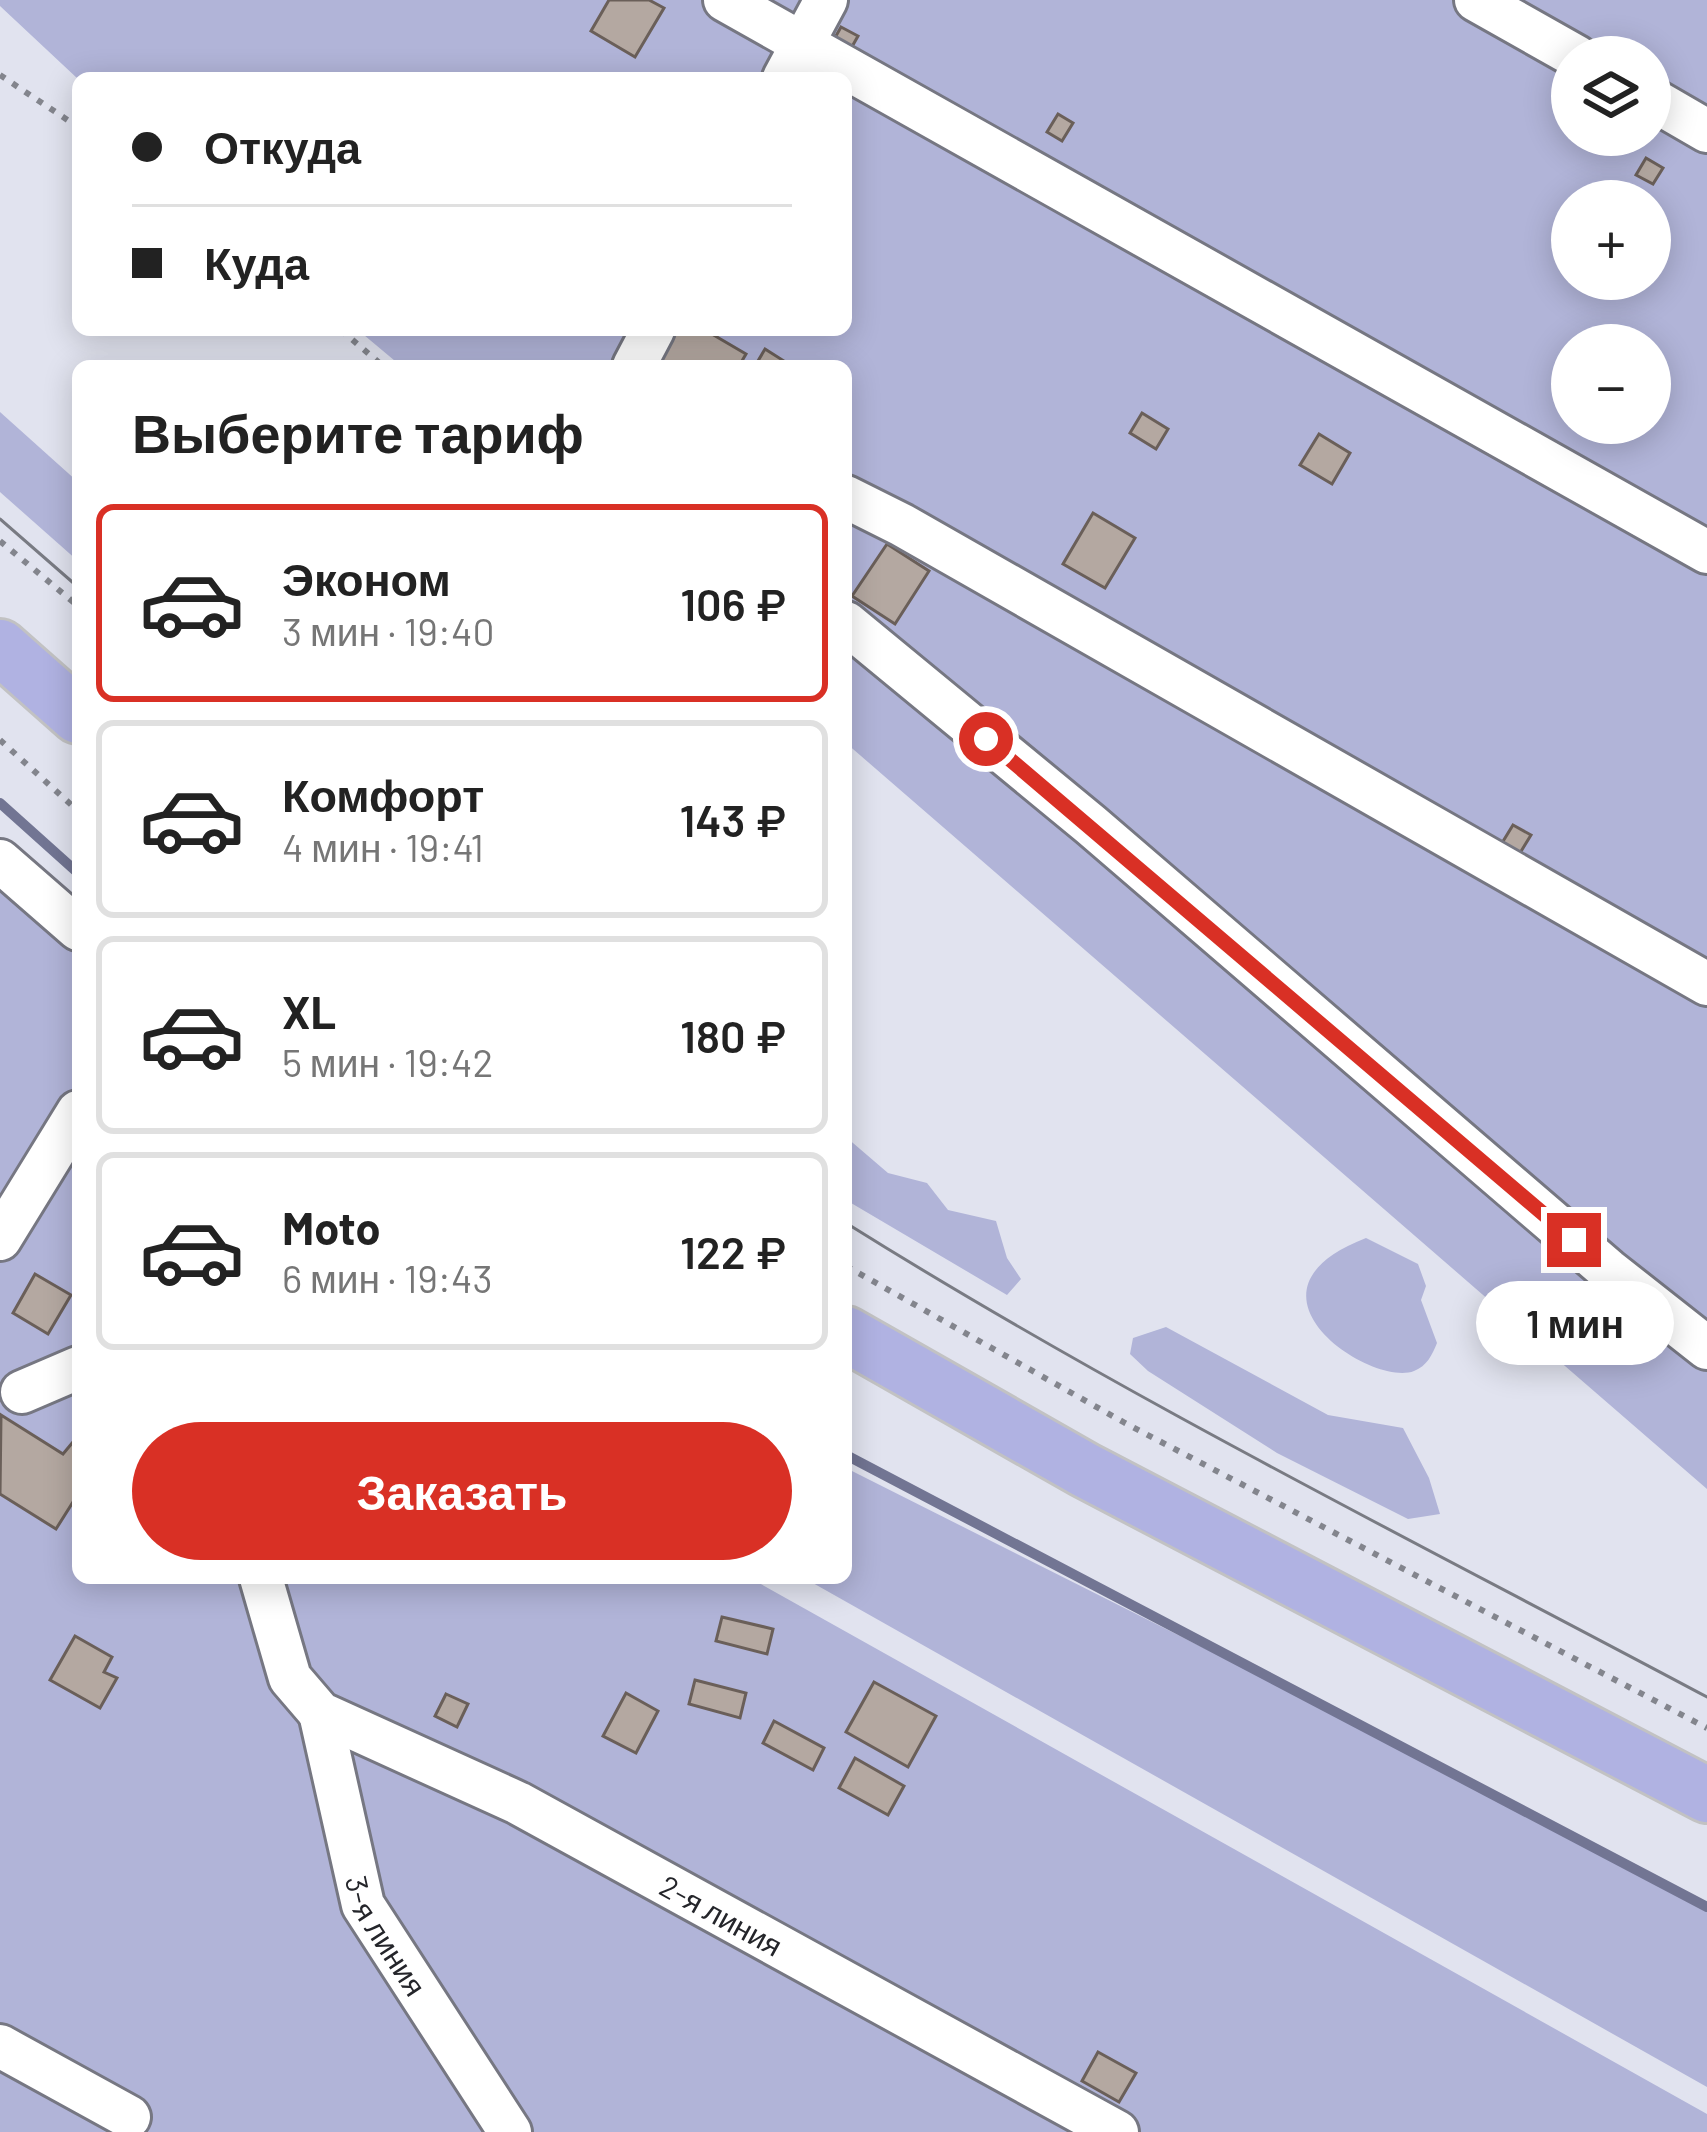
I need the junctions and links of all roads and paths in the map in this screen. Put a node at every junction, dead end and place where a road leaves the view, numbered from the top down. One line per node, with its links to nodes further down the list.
1 (724, 0): 5 (street)
2 (826, 0): 5 (street)
3 (1476, 0): 4 (street)
4 (1551, 43)
5 (793, 62)
6 (0, 75): 9 (path)
7 (852, 94): 15 (street)
8 (1671, 110): 10 (street)
9 (72, 123)
10 (1707, 131)
11 (348, 336): 12 (path)
12 (376, 360)
13 (852, 500): 24 (street)
14 (0, 541): 16 (path)
15 (1707, 552)
16 (72, 601)
17 (852, 628): 29 (street)
18 (0, 647): 19 (main road)
19 (72, 711)
20 (0, 740): 21 (path)
21 (72, 806)
22 (0, 861): 23 (street)
23 (72, 924)
24 (1707, 984)
25 (72, 1122): 26 (street)
26 (0, 1239)
27 (852, 1269): 34 (path)
28 (852, 1337): 35 (main road)
29 (1707, 1348)
30 (72, 1371): 31 (street)
31 (22, 1392)
32 (263, 1584): 33 (street)
33 (320, 1713): 38 (street, 3-я линия); 39 (street, 2-я линия)
34 (1707, 1728)
35 (1707, 1795)
36 (0, 2046): 37 (street)
37 (129, 2117)
38 (510, 2132)
39 (1117, 2132)

